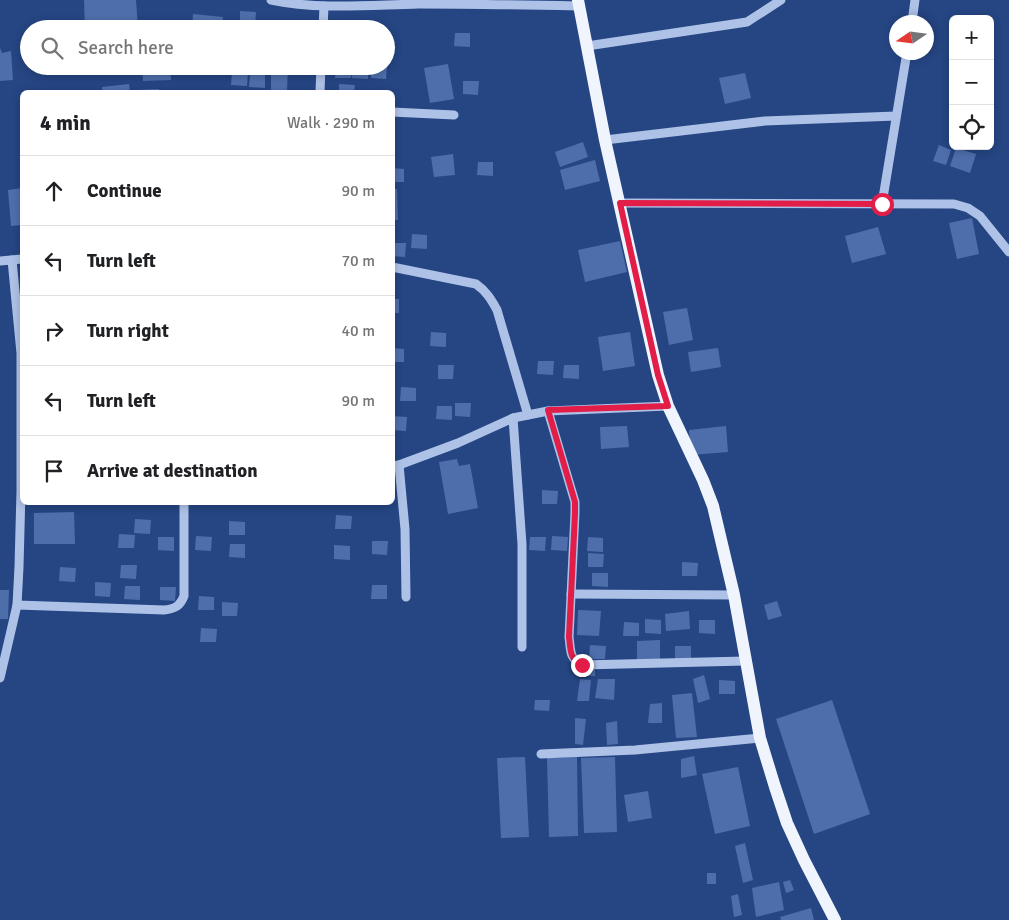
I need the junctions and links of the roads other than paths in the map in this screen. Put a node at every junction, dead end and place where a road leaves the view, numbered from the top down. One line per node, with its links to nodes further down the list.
1 (271, 0): 6 (street)
2 (781, 0): 9 (street)
3 (915, 0): 7 (street)
4 (420, 2): 5 (street); 6 (street)
5 (578, 3): 9 (main road)
6 (324, 6): 8 (street)
7 (913, 15)
8 (323, 20)
9 (587, 46): 16 (main road)
10 (906, 60): 15 (street)
11 (321, 75): 12 (street)
12 (320, 90)
13 (395, 112): 14 (street)
14 (454, 115)
15 (896, 116): 16 (street); 18 (street)
16 (606, 140): 17 (main road)
17 (620, 203): 18 (street); 25 (main road)
18 (882, 204): 19 (street)
19 (1009, 252)
20 (20, 259): 21 (street)
21 (12, 260): 22 (street); 24 (street)
22 (0, 262)
23 (395, 268): 27 (street)
24 (20, 343)
25 (668, 406): 26 (street); 33 (main road)
26 (548, 410): 27 (street); 32 (street)
27 (528, 414): 28 (street)
28 (513, 418): 29 (street); 36 (street)
29 (396, 466): 34 (street)
30 (21, 505): 35 (street)
31 (184, 505): 35 (street)
32 (571, 594): 33 (street); 37 (street)
33 (734, 595): 37 (main road)
34 (406, 597)
35 (17, 605): 38 (street)
36 (522, 647)
37 (745, 662): 39 (main road)
38 (0, 678)
39 (760, 738): 40 (street); 41 (main road)
40 (541, 754)
41 (835, 920)

